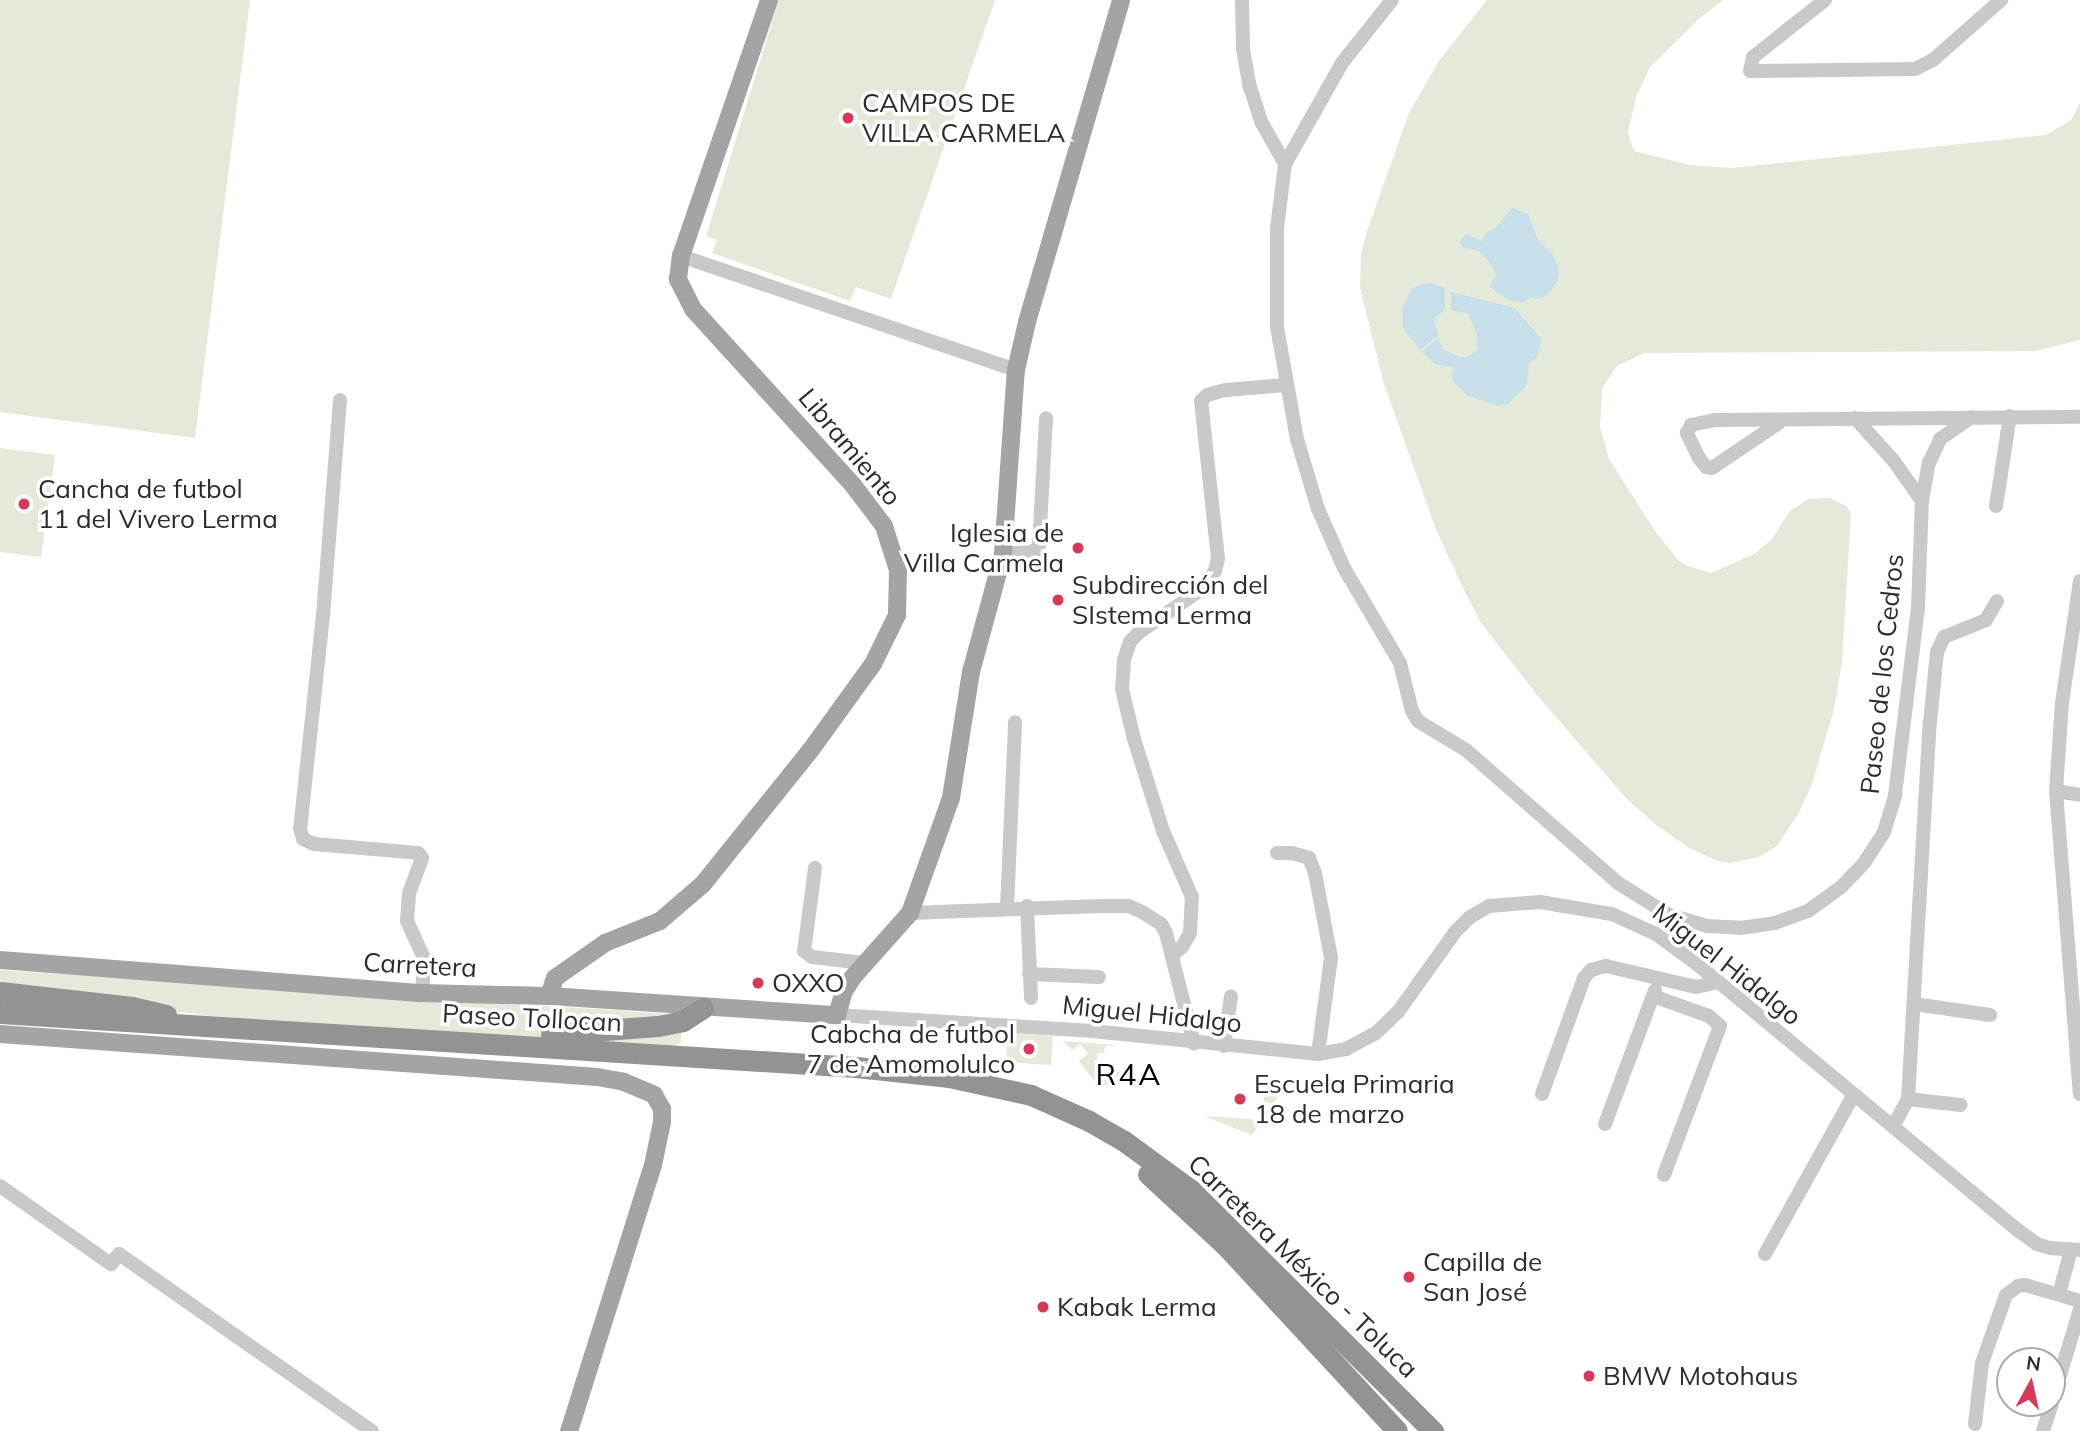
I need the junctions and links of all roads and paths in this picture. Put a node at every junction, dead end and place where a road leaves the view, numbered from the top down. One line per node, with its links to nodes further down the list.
1 (769, 0): 8 (main road, Libramiento)
2 (1121, 0): 9 (main road)
3 (1242, 0): 7 (street)
4 (1392, 0): 7 (street)
5 (1825, 0): 6 (street)
6 (2001, 0)
7 (1284, 164): 10 (street, Paseo de los Cedros)
8 (681, 256): 9 (street); 40 (main road, Libramiento)
9 (1016, 370): 20 (main road)
10 (1286, 385): 18 (street, Paseo de los Cedros); 31 (street)
11 (340, 400): 39 (street)
12 (2010, 416): 13 (street); 14 (street); 19 (street)
13 (1971, 417): 16 (street); 18 (street, Paseo de los Cedros)
14 (2080, 417)
15 (1046, 418): 20 (street)
16 (1854, 418): 17 (street); 18 (street)
17 (1780, 422): 17 (street)
18 (1922, 501)
19 (1996, 506)
20 (1003, 554): 30 (main road)
21 (2080, 581): 24 (street)
22 (1997, 601): 44 (street)
23 (1015, 722): 29 (street)
24 (2056, 792): 25 (street); 56 (street)
25 (2080, 795)
26 (1277, 853): 54 (street)
27 (815, 868): 33 (street)
28 (1027, 906): 29 (street); 31 (street); 34 (street)
29 (1007, 908): 30 (street)
30 (910, 913): 33 (main road)
31 (1172, 955): 52 (street)
32 (0, 960): 39 (main road, Carretera)
33 (863, 963): 47 (main road)
34 (1029, 974): 35 (street); 43 (street)
35 (1099, 977)
36 (1659, 979): 37 (street); 42 (street); 55 (street)
37 (1718, 982): 54 (street, Miguel Hidalgo); 57 (street, Miguel Hidalgo)
38 (0, 992): 49 (highway)
39 (422, 993): 40 (main road, Carretera)
40 (549, 996): 45 (main road, Carretera)
41 (1231, 996): 53 (street)
42 (1653, 996): 61 (street); 63 (street)
43 (1031, 998)
44 (1914, 1003): 48 (street); 58 (street)
45 (704, 1008): 47 (main road, Carretera); 51 (highway)
46 (0, 1013): 49 (highway, Paseo Tollocan)
47 (837, 1015): 52 (street, Miguel Hidalgo)
48 (1990, 1015)
49 (219, 1027): 51 (highway, Paseo Tollocan)
50 (0, 1034): 73 (main road)
51 (452, 1043): 59 (highway, Paseo Tollocan)
52 (1194, 1044): 53 (street, Miguel Hidalgo)
53 (1224, 1046): 54 (street, Miguel Hidalgo)
54 (1318, 1054)
55 (1542, 1094)
56 (2080, 1094)
57 (1853, 1096): 62 (street, Miguel Hidalgo); 66 (street)
58 (1908, 1099): 60 (street); 62 (street)
59 (1057, 1105): 74 (highway); 75 (highway, Carretera México - Toluca)
60 (1961, 1105)
61 (1605, 1124)
62 (1893, 1127): 65 (street, Miguel Hidalgo)
63 (1664, 1175)
64 (0, 1186): 72 (street)
65 (2076, 1250): 67 (street)
66 (1765, 1254)
67 (2059, 1294): 68 (street); 71 (street)
68 (2080, 1301)
69 (2080, 1308): 70 (street)
70 (2066, 1356)
71 (1975, 1424)
72 (372, 1431)
73 (569, 1431)
74 (1397, 1431)
75 (1433, 1431)

